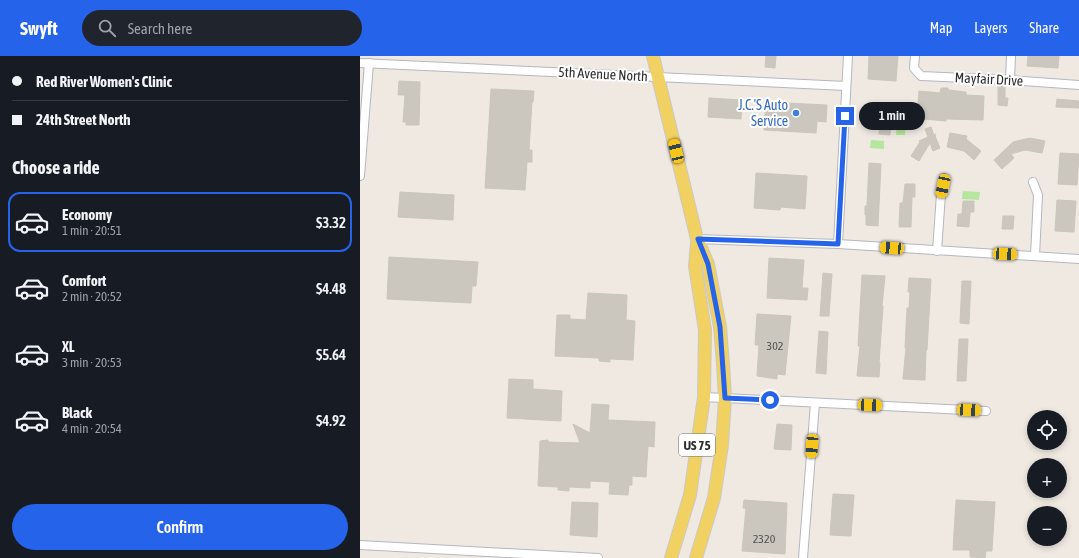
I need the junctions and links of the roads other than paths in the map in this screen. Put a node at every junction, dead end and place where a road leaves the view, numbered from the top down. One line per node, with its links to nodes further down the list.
1 (653, 56): 7 (main road, US 75)
2 (848, 56): 10 (street)
3 (915, 56): 8 (street, Mayfair Drive)
4 (1011, 56): 8 (street)
5 (360, 62): 6 (street, 5th Avenue North)
6 (369, 63): 7 (street, 5th Avenue North); 11 (street)
7 (658, 77): 10 (street, 5th Avenue North); 14 (main road, US 75)
8 (1010, 80): 9 (street, Mayfair Drive)
9 (1079, 85)
10 (846, 86): 15 (street)
11 (360, 176)
12 (944, 178): 16 (street)
13 (1033, 182): 17 (street)
14 (698, 239): 15 (street); 19 (main road, US 75); 20 (main road, US 75)
15 (838, 244): 16 (street)
16 (937, 251): 17 (street)
17 (1035, 256): 18 (street)
18 (1079, 259)
19 (704, 396): 20 (street); 25 (main road, US 75)
20 (725, 398): 21 (street); 26 (main road, US 75)
21 (815, 403): 22 (street); 27 (street)
22 (986, 411)
23 (360, 545): 24 (street)
24 (598, 558)
25 (671, 558)
26 (696, 558)
27 (803, 558)

